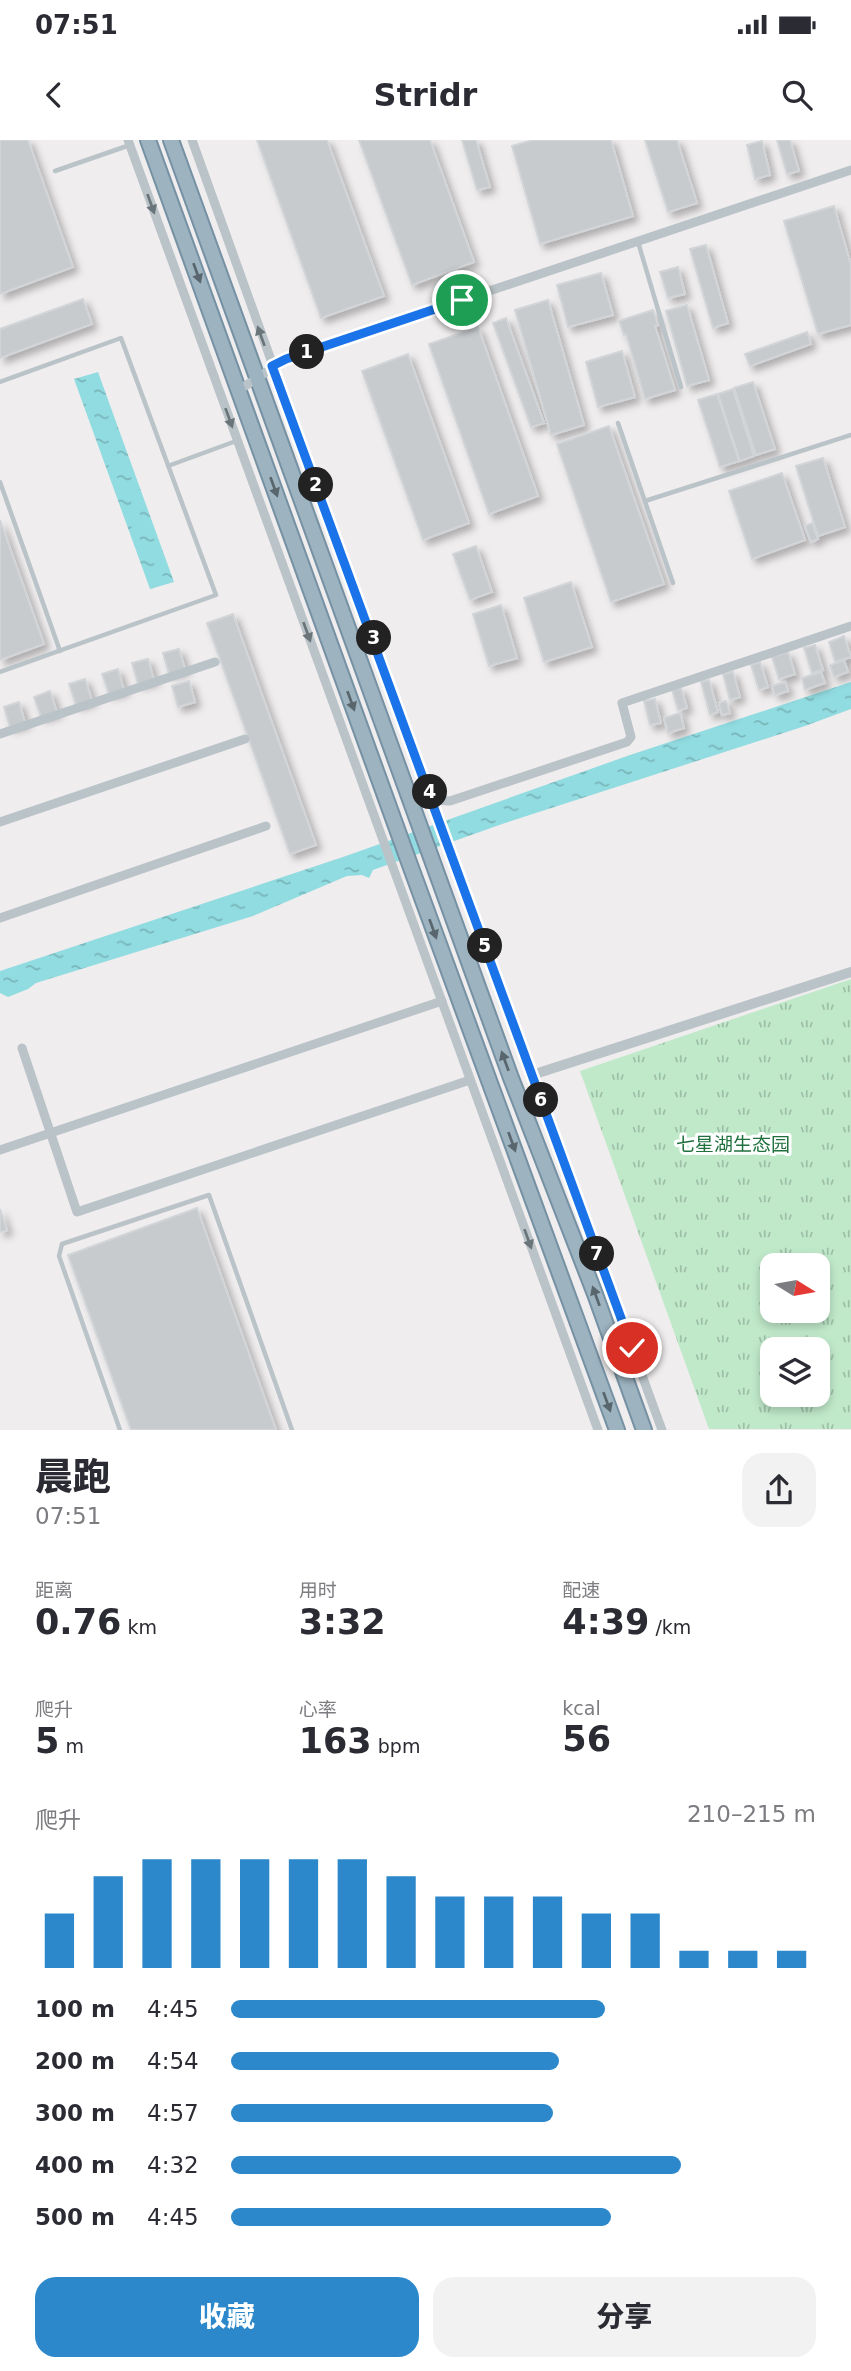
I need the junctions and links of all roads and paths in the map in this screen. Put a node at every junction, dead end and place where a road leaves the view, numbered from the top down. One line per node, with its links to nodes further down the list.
1 (148, 140): 12 (highway, one-way to 12)
2 (171, 140): 9 (highway)
3 (192, 140): 8 (street, one-way to 3)
4 (129, 143): 6 (lane); 16 (street, one-way to 16)
5 (851, 170): 7 (street)
6 (55, 172)
7 (638, 241): 8 (street); 11 (lane)
8 (272, 366): 9 (street); 27 (street)
9 (258, 380): 12 (street); 42 (highway, one-way to 9)
10 (0, 382): 17 (lane)
11 (681, 387)
12 (239, 390): 14 (highway)
13 (618, 423): 19 (lane)
14 (255, 434): 16 (street); 41 (highway, one-way to 41)
15 (851, 435): 19 (lane)
16 (237, 440): 17 (lane); 32 (street, one-way to 32)
17 (168, 466): 22 (lane)
18 (0, 482): 22 (lane)
19 (645, 501): 20 (lane)
20 (673, 583)
21 (851, 626): 27 (street)
22 (60, 651): 24 (lane)
23 (215, 662): 25 (street)
24 (0, 672)
25 (0, 734)
26 (245, 739): 28 (street)
27 (432, 800): 34 (street)
28 (0, 822)
29 (266, 826): 30 (street)
30 (0, 918)
31 (851, 972): 34 (street)
32 (442, 1001): 35 (street); 36 (street)
33 (22, 1048): 36 (street)
34 (532, 1075): 43 (street)
35 (470, 1080): 36 (street); 40 (street, one-way to 40)
36 (50, 1133): 37 (street)
37 (0, 1150)
38 (120, 1430): 39 (lane)
39 (292, 1430)
40 (598, 1430)
41 (617, 1430)
42 (644, 1430)
43 (662, 1430)

